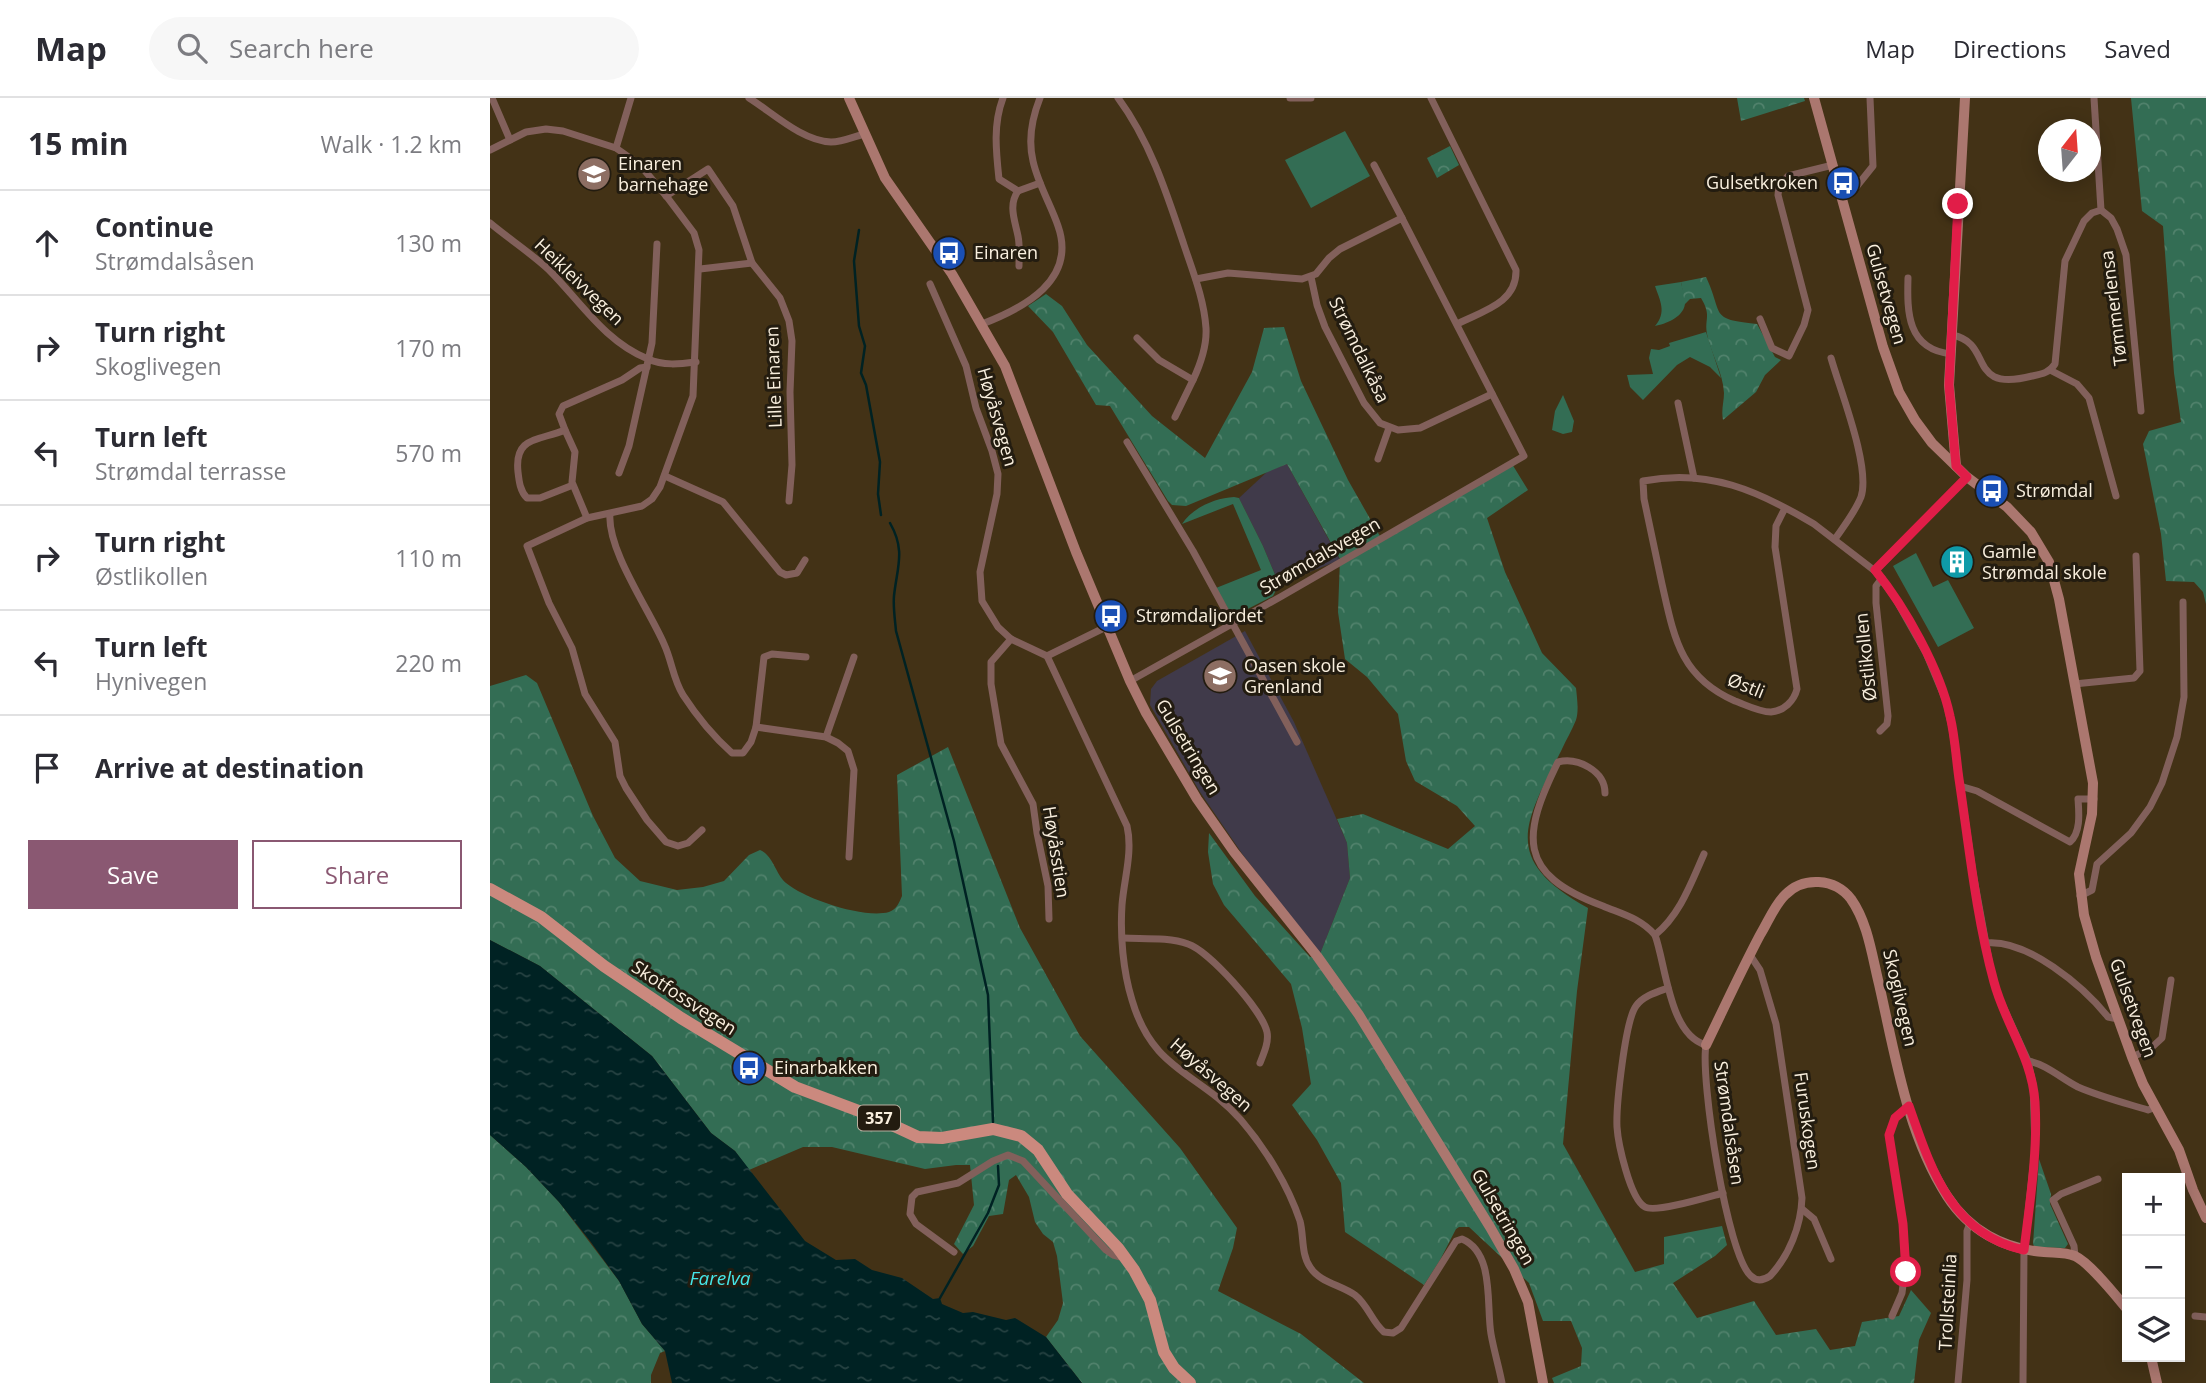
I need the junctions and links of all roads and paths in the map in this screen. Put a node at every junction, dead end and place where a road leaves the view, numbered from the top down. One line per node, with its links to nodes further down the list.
1 (492, 98): 16 (street)
2 (631, 98): 17 (street)
3 (749, 98): 15 (street)
4 (849, 98): 15 (street, Gulsetringen)
5 (1003, 98): 22 (street)
6 (1040, 98): 21 (street)
7 (1118, 98): 34 (street)
8 (1290, 98): 9 (street)
9 (1311, 98)
10 (1431, 98): 38 (street)
11 (1814, 98): 20 (street, Gulsetvegen)
12 (1870, 98): 23 (street)
13 (1965, 98): 39 (street)
14 (2094, 98): 25 (street, Tømmerlensa)
15 (864, 134): 37 (street, Gulsetringen)
16 (510, 140): 17 (street); 18 (street)
17 (616, 148): 24 (street)
18 (490, 150)
19 (1374, 165): 26 (street)
20 (1833, 165): 23 (street, Gulsetvegen); 36 (street)
21 (1040, 183): 22 (street); 37 (street)
22 (1018, 191): 30 (street)
23 (1840, 194): 55 (street, Gulsetvegen)
24 (666, 196): 29 (street, Lille Einaren); 31 (street)
25 (2101, 210): 45 (street, Tømmerlensa); 49 (street, Tømmerlensa)
26 (1402, 218): 32 (street); 38 (street)
27 (490, 223): 44 (street, Heikleivvegen)
28 (657, 244): 44 (street)
29 (752, 263): 31 (street); 62 (street, Lille Einaren)
30 (1019, 266)
31 (700, 270): 43 (street)
32 (1311, 277): 34 (street); 51 (street, Strømdalkåsa)
33 (1908, 278): 41 (street)
34 (1196, 279): 46 (street)
35 (930, 284): 74 (street, Høyåsvegen)
36 (1760, 319)
37 (982, 324): 73 (street, Gulsetringen)
38 (1457, 324): 47 (street)
39 (1952, 335): 41 (street); 45 (street)
40 (1137, 338): 46 (street)
41 (1951, 354): 55 (street)
42 (1831, 358): 66 (street)
43 (696, 362): 44 (street); 57 (street)
44 (648, 364): 52 (street); 56 (street)
45 (2048, 372): 61 (street)
46 (1193, 380): 50 (street)
47 (1492, 394): 51 (street, Strømdalkåsa); 72 (street, Strømdalsvegen)
48 (1678, 403): 59 (street)
49 (2141, 411)
50 (1175, 417)
51 (1389, 428): 54 (street)
52 (565, 430): 60 (street); 60 (street)
53 (1126, 442): 72 (street)
54 (1378, 459)
55 (1956, 466): 58 (street, Gulsetvegen)
56 (619, 473)
57 (665, 476): 64 (street); 68 (street)
58 (1967, 477): 69 (street); 79 (street, Gulsetvegen)
59 (1694, 478): 63 (street); 63 (street, Østli)
60 (573, 485): 65 (street)
61 (2116, 496)
62 (789, 500)
63 (1785, 508): 66 (street)
64 (610, 514): 65 (street); 80 (street)
65 (587, 518): 87 (street)
66 (1835, 539): 69 (street)
67 (2136, 556): 79 (street)
68 (805, 560)
69 (1875, 570): 70 (street)
70 (1881, 578): 81 (street, Østlikollen); 84 (street)
71 (2183, 602): 91 (street)
72 (1231, 624): 78 (street, Strømdalsvegen); 83 (street)
73 (1108, 626): 75 (street); 78 (street, Gulsetringen)
74 (1012, 639): 75 (street, Høyåsvegen); 92 (street, Høyåsstien)
75 (1048, 656): 94 (street, Høyåsvegen)
76 (806, 657): 80 (street)
77 (854, 657): 82 (street)
78 (1130, 681): 124 (street, Gulsetringen)
79 (2074, 684): 86 (street, Gulsetvegen)
80 (756, 727): 82 (street)
81 (1881, 731)
82 (826, 737): 89 (street)
83 (1297, 742)
84 (1961, 786): 86 (street); 95 (street)
85 (1605, 793): 93 (street)
86 (2094, 799): 91 (street, Gulsetvegen)
87 (702, 830)
88 (1704, 854): 93 (street)
89 (849, 858)
90 (490, 889): 114 (main road, Skotfossvegen / 357)
91 (2080, 896): 99 (street, Gulsetvegen)
92 (1049, 919)
93 (1654, 935): 98 (street, Strømdalsåsen)
94 (1123, 938): 103 (street); 123 (street, Høyåsvegen)
95 (1986, 943): 99 (street); 102 (street)
96 (1750, 956): 100 (street, Skoglivegen); 104 (street, Skoglivegen); 108 (street, Furuskogen)
97 (2171, 980): 101 (street)
98 (1668, 988): 100 (street, Strømdalsåsen); 107 (street)
99 (2118, 1018): 101 (street, Gulsetvegen)
100 (1706, 1045): 107 (street, Strømdalsåsen)
101 (2132, 1057): 105 (street, Gulsetvegen)
102 (2028, 1061): 105 (street); 111 (street)
103 (1260, 1063)
104 (1909, 1106): 110 (street, Skoglivegen); 118 (street)
105 (2156, 1107): 109 (street, Gulsetvegen)
106 (2098, 1179): 113 (street)
107 (1723, 1193): 116 (street, Strømdalsåsen)
108 (1801, 1209): 115 (street); 116 (street, Furuskogen)
109 (2206, 1218)
110 (1970, 1223): 111 (street, Skoglivegen); 125 (street, Trollsteinlia)
111 (2024, 1250): 113 (street, Skoglivegen); 126 (street)
112 (954, 1252): 114 (street)
113 (2075, 1256): 117 (street)
114 (1126, 1259): 122 (main road, Skotfossvegen / 357)
115 (1831, 1259)
116 (1758, 1280)
117 (2122, 1304)
118 (1892, 1316)
119 (2195, 1317): 120 (street)
120 (2206, 1317)
121 (2152, 1362): 127 (street)
122 (1190, 1383)
123 (1502, 1383)
124 (1543, 1383)
125 (1958, 1383)
126 (2023, 1383)
127 (2157, 1383)

